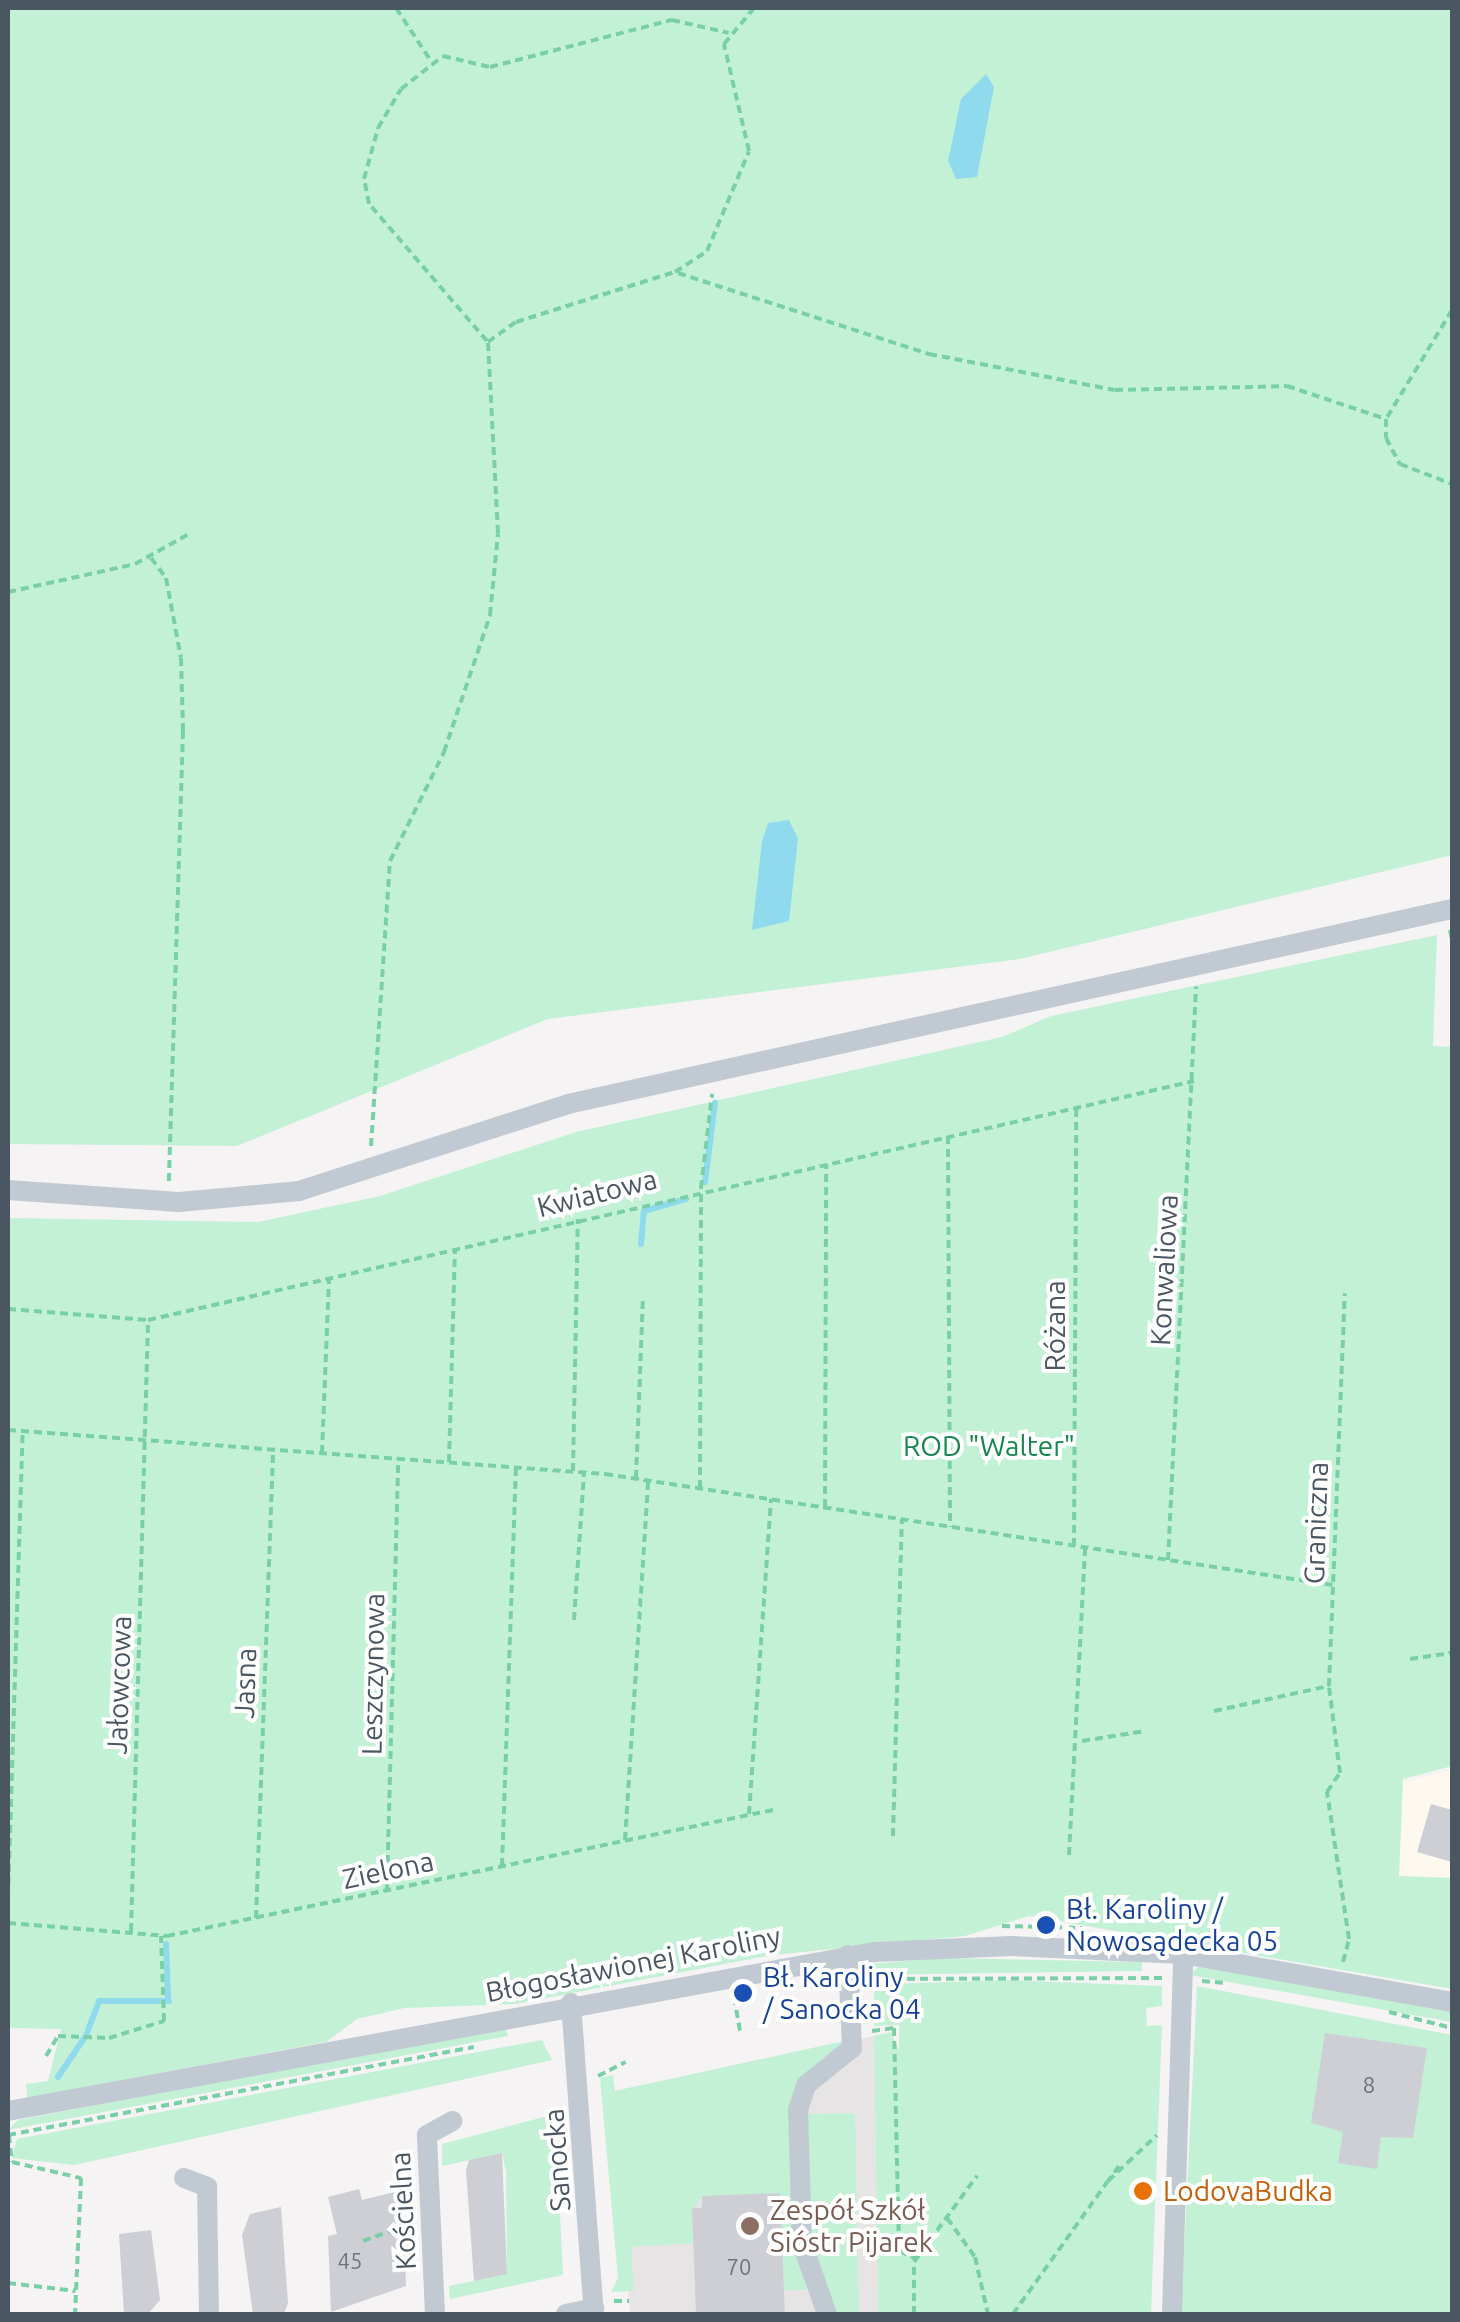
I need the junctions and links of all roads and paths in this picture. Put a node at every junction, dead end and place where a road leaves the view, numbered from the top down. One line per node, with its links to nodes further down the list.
1 (396, 8): 4 (path)
2 (754, 8): 3 (path)
3 (729, 33): 4 (path); 5 (path)
4 (431, 61): 7 (path)
5 (675, 272): 7 (path); 8 (path)
6 (1452, 310): 8 (path)
7 (488, 342): 20 (path)
8 (1386, 419): 9 (path)
9 (1452, 484)
10 (189, 534): 11 (path)
11 (151, 558): 12 (path); 23 (path)
12 (8, 592)
13 (1452, 909): 20 (street)
14 (1196, 982): 15 (path, Konwaliowa)
15 (1194, 1081): 17 (path, Kwiatowa); 50 (path, Konwaliowa)
16 (712, 1099): 21 (path)
17 (1076, 1106): 18 (path, Kwiatowa); 48 (path, Różana)
18 (948, 1135): 19 (path, Kwiatowa); 47 (path)
19 (826, 1164): 21 (path, Kwiatowa); 45 (path)
20 (367, 1170): 23 (street)
21 (701, 1188): 24 (path, Kwiatowa); 43 (path)
22 (8, 1190): 23 (street)
23 (171, 1202)
24 (578, 1218): 25 (path, Kwiatowa); 39 (path)
25 (454, 1249): 26 (path, Kwiatowa); 37 (path)
26 (329, 1278): 30 (path, Kwiatowa); 35 (path)
27 (1345, 1293): 51 (path, Graniczna)
28 (643, 1297): 41 (path)
29 (8, 1310): 30 (path, Kwiatowa)
30 (148, 1320): 33 (path, Jałowcowa)
31 (8, 1430): 32 (path)
32 (23, 1431): 33 (path); 66 (path)
33 (148, 1440): 34 (path); 69 (path, Jałowcowa)
34 (273, 1449): 35 (path); 67 (path, Jasna)
35 (322, 1452): 36 (path)
36 (398, 1458): 37 (path); 65 (path, Leszczynowa)
37 (449, 1462): 38 (path)
38 (516, 1467): 39 (path); 64 (path)
39 (573, 1471): 40 (path)
40 (584, 1472): 41 (path); 52 (path)
41 (636, 1478): 42 (path)
42 (648, 1480): 43 (path); 62 (path)
43 (700, 1488): 44 (path)
44 (770, 1499): 45 (path); 60 (path)
45 (825, 1507): 46 (path)
46 (902, 1519): 47 (path); 61 (path)
47 (950, 1526): 48 (path)
48 (1074, 1546): 49 (path)
49 (1086, 1547): 50 (path); 58 (path)
50 (1168, 1560): 51 (path)
51 (1333, 1585): 55 (path, Graniczna)
52 (574, 1620)
53 (1452, 1653): 54 (path)
54 (1410, 1659)
55 (1329, 1686): 56 (path); 73 (path, Graniczna)
56 (1214, 1711)
57 (1145, 1732): 58 (path)
58 (1082, 1740): 63 (path)
59 (773, 1810): 60 (path, Zielona)
60 (749, 1816): 62 (path, Zielona)
61 (893, 1836)
62 (625, 1840): 64 (path, Zielona)
63 (1069, 1855)
64 (502, 1866): 65 (path, Zielona)
65 (387, 1890): 67 (path, Zielona)
66 (8, 1898)
67 (256, 1918): 70 (path, Zielona)
68 (8, 1923): 69 (path, Zielona)
69 (130, 1931): 70 (path, Zielona)
70 (161, 1936): 88 (path)
71 (1183, 1954): 72 (street, Błogosławionej Karoliny); 73 (street, Błogosławionej Karoliny); 74 (street)
72 (848, 1955): 75 (street); 81 (street, Błogosławionej Karoliny)
73 (1339, 1976): 82 (street, Błogosławionej Karoliny)
74 (1182, 1978): 75 (path); 76 (path); 114 (street)
75 (850, 1980): 77 (path); 110 (street)
76 (1243, 1985)
77 (793, 1988)
78 (748, 1994): 79 (path)
79 (734, 1997): 80 (path); 86 (path)
80 (722, 1998)
81 (571, 2002): 91 (street, Błogosławionej Karoliny); 105 (street, Sanocka)
82 (1452, 2002)
83 (1377, 2010): 85 (path)
84 (868, 2018): 101 (path)
85 (1452, 2028)
86 (740, 2032)
87 (494, 2043): 94 (path)
88 (46, 2056)
89 (626, 2062): 90 (path)
90 (598, 2076)
91 (8, 2111)
92 (452, 2121): 108 (street, Kościelna)
93 (1161, 2132): 113 (path)
94 (8, 2135): 95 (path)
95 (9, 2160): 103 (path)
96 (976, 2176): 98 (path)
97 (184, 2178): 107 (street)
98 (946, 2218): 101 (path); 112 (path)
99 (421, 2222): 100 (path)
100 (364, 2241)
101 (917, 2259): 111 (path)
102 (8, 2283): 103 (path)
103 (76, 2291): 106 (path)
104 (629, 2301): 105 (path)
105 (601, 2308): 109 (street)
106 (74, 2314)
107 (209, 2314)
108 (436, 2314)
109 (566, 2314)
110 (827, 2314)
111 (914, 2314)
112 (988, 2314)
113 (1013, 2314)
114 (1172, 2314)

